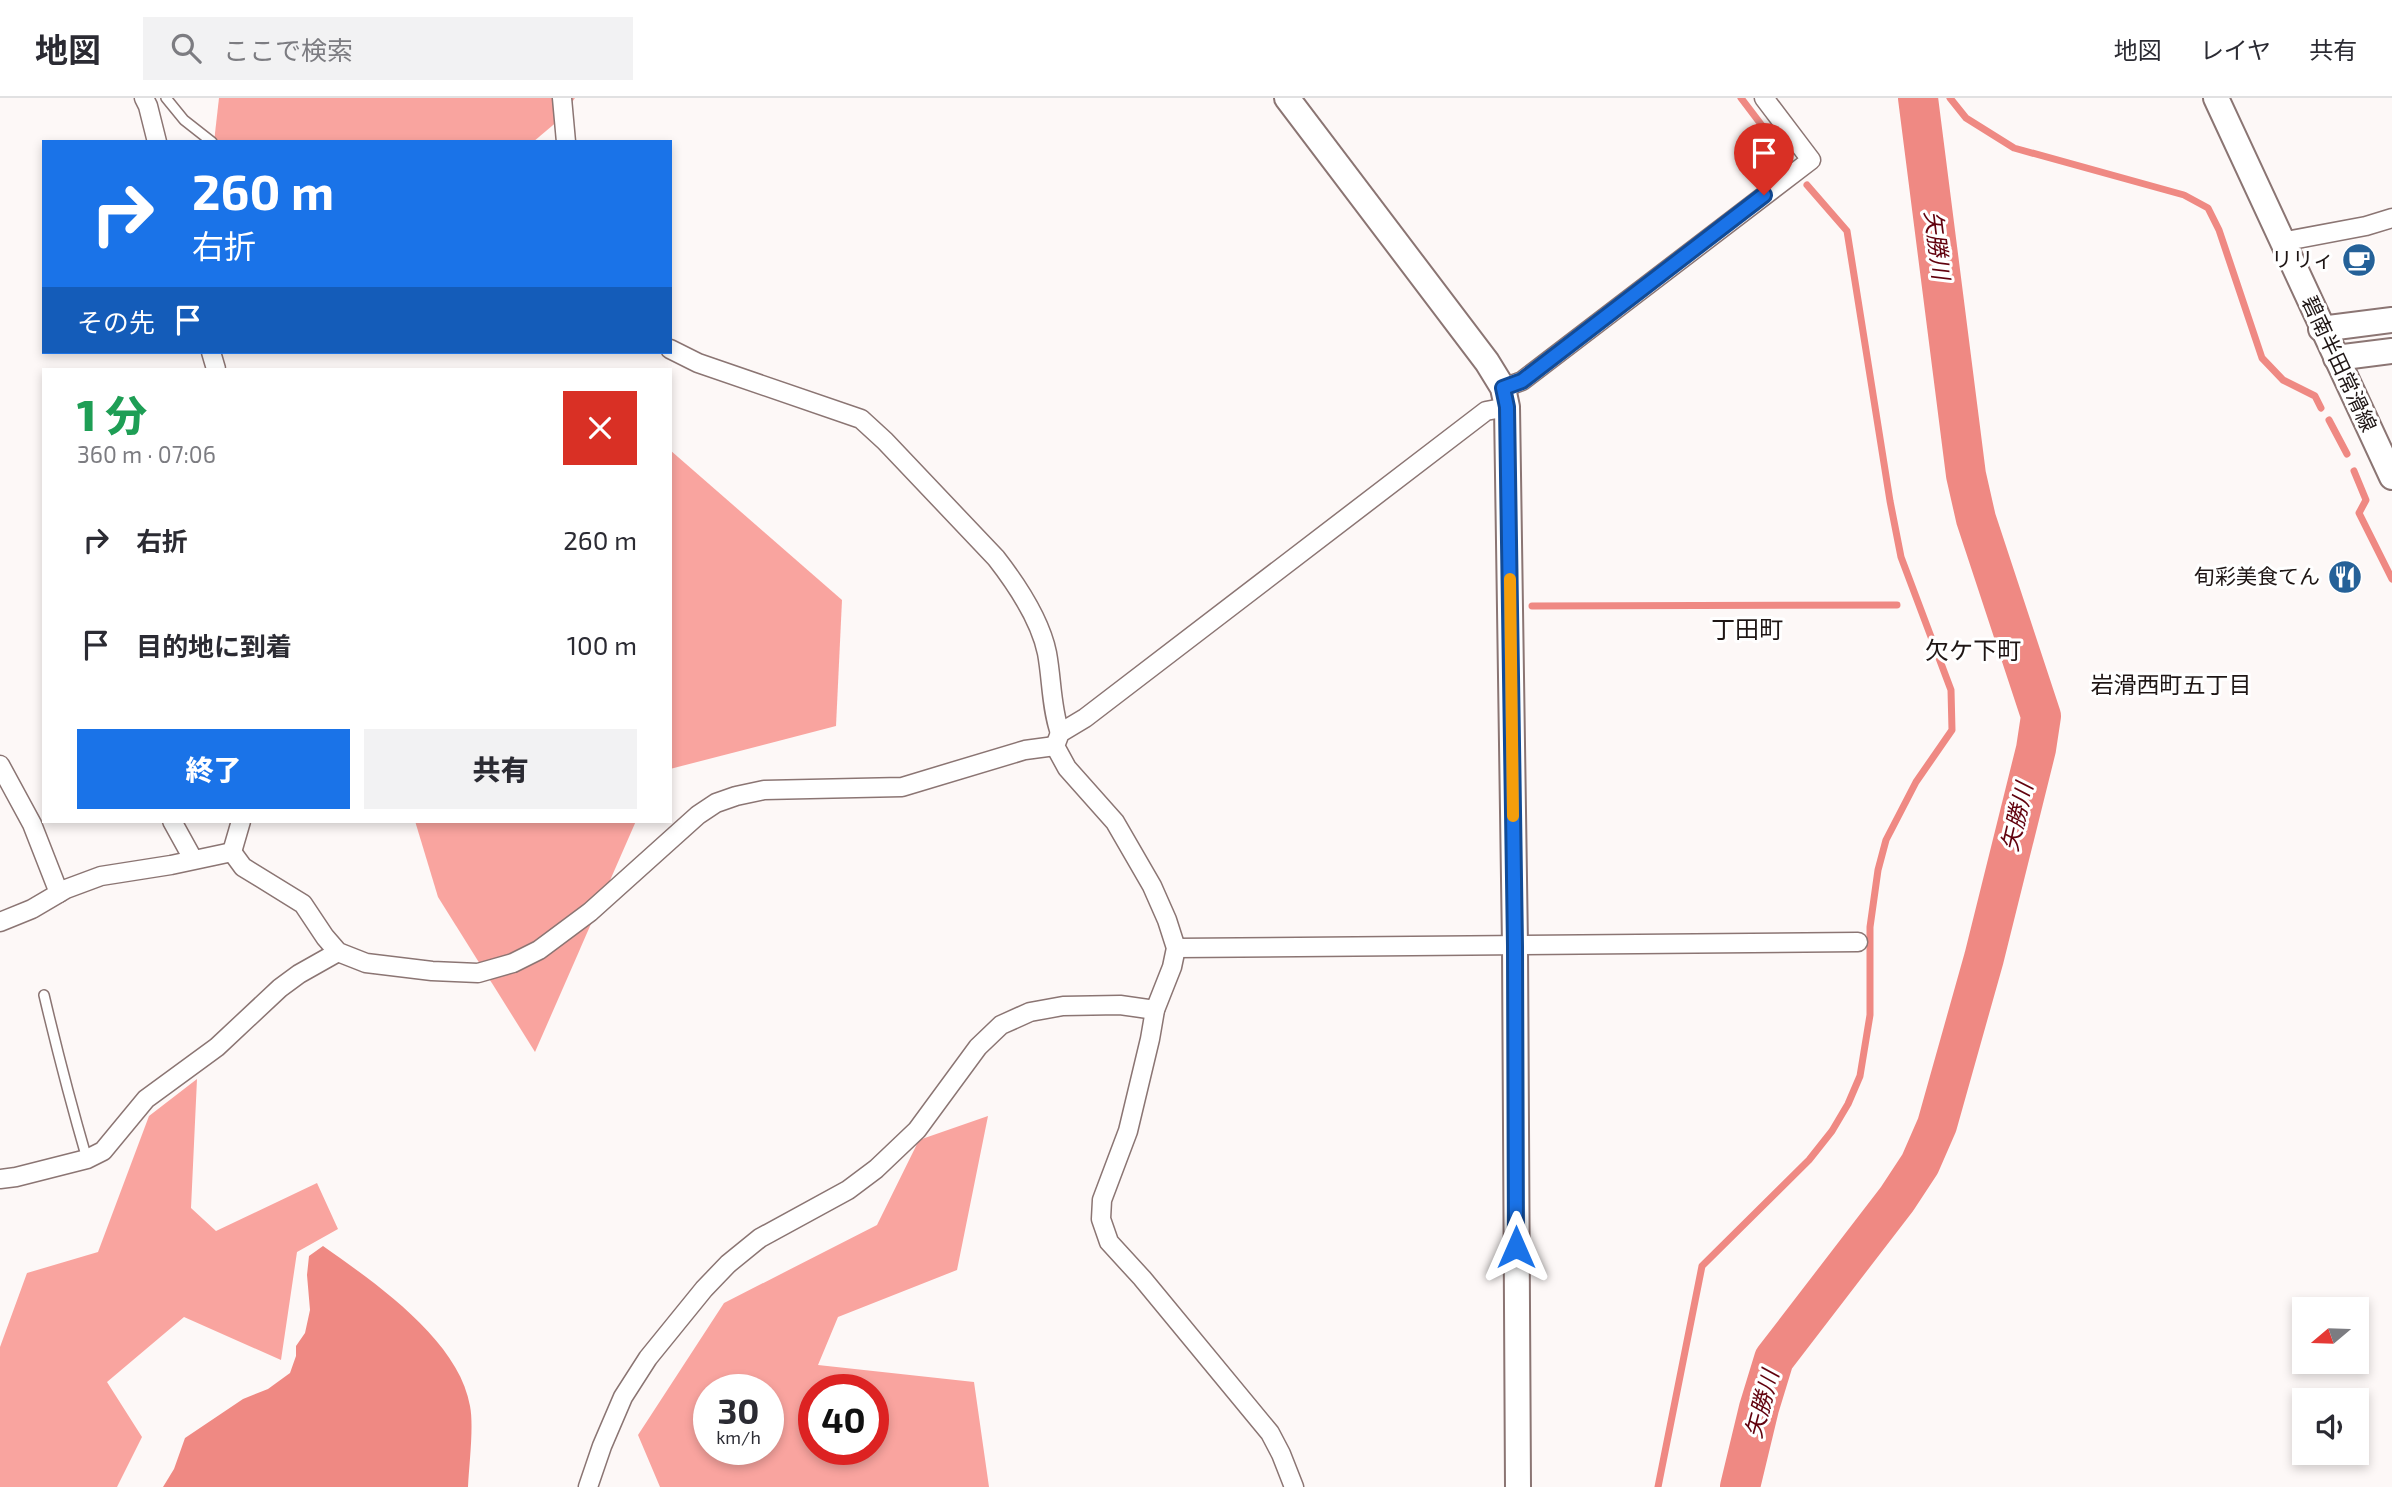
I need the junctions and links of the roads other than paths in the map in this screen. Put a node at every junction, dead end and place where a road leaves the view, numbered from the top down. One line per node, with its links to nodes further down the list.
1 (144, 98): 7 (street)
2 (166, 98): 8 (lane)
3 (562, 98): 9 (street)
4 (1287, 98): 17 (street)
5 (1764, 98): 17 (street)
6 (2216, 98): 11 (street, 碧南半田常滑線)
7 (156, 140)
8 (209, 140)
9 (566, 140)
10 (2392, 218): 11 (street)
11 (2281, 242): 13 (street, 碧南半田常滑線)
12 (2392, 320): 13 (street)
13 (2321, 329): 16 (street, 碧南半田常滑線)
14 (672, 350): 19 (street)
15 (2392, 351): 16 (street)
16 (2336, 359): 18 (street, 碧南半田常滑線)
17 (1505, 398): 19 (street); 28 (street)
18 (2392, 477)
19 (1058, 740): 29 (street); 30 (street)
20 (0, 765): 25 (street)
21 (173, 823): 24 (street)
22 (239, 823): 23 (street)
23 (232, 852): 24 (street); 30 (street)
24 (193, 859): 25 (street)
25 (59, 894): 26 (street)
26 (0, 922)
27 (1858, 942): 28 (street)
28 (1515, 946): 29 (street); 37 (street)
29 (1176, 948): 32 (street)
30 (338, 953): 33 (street)
31 (44, 995): 33 (lane)
32 (1155, 1010): 35 (street); 36 (street)
33 (87, 1159): 34 (street)
34 (0, 1179)
35 (588, 1487)
36 (1294, 1487)
37 (1518, 1487)

